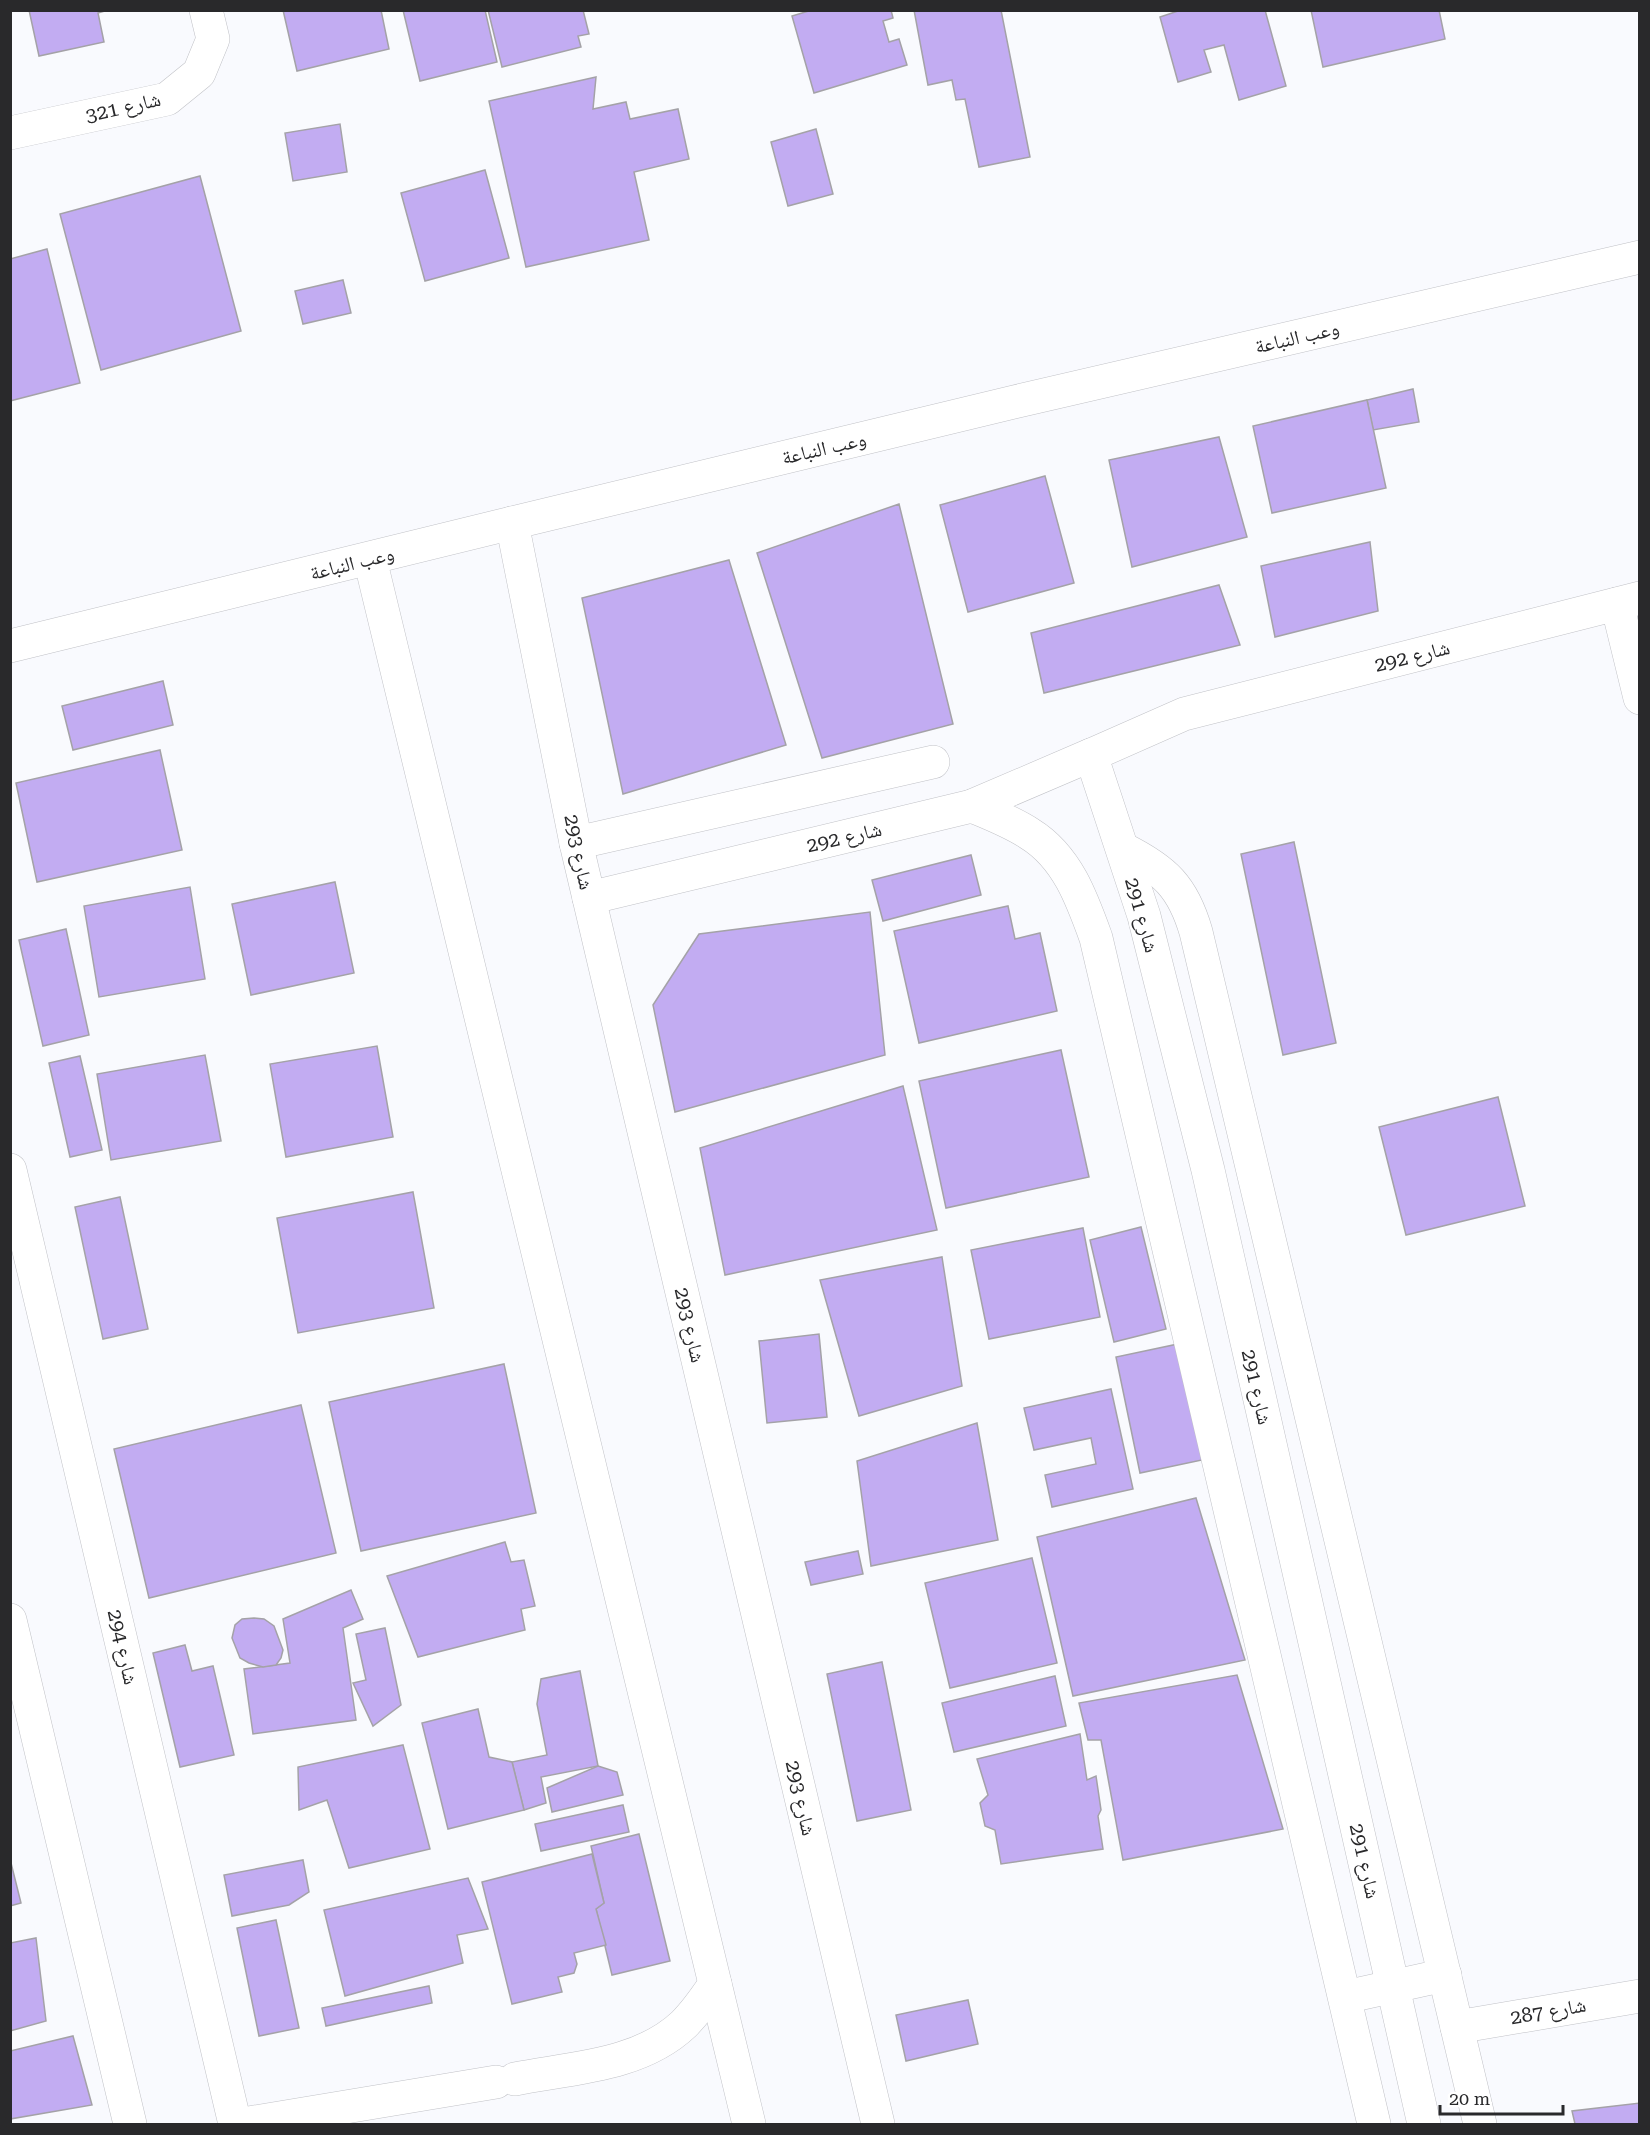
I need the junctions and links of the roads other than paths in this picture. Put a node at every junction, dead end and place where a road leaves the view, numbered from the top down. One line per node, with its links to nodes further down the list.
1 (206, 10): 2 (street, شارع 321)
2 (10, 133)
3 (1640, 257): 4 (street, وعب النباعة)
4 (512, 523): 5 (street, وعب النباعة); 13 (street, شارع 293)
5 (370, 559): 7 (street, وعب النباعة); 27 (street)
6 (1628, 601): 8 (street); 10 (street, شارع 292)
7 (10, 646)
8 (1634, 655): 9 (street)
9 (1640, 699)
10 (1091, 755): 12 (street, شارع 292); 14 (street, شارع 291)
11 (933, 762): 13 (street)
12 (972, 806): 15 (street, شارع 292); 23 (street)
13 (576, 843): 15 (street, شارع 293)
14 (1123, 849): 16 (street); 18 (street, شارع 291)
15 (589, 898): 36 (street, شارع 293)
16 (1250, 1160): 18 (street); 19 (street)
17 (10, 1170): 33 (street, شارع 294)
18 (1208, 1170): 20 (street, شارع 291)
19 (1281, 1292): 20 (street); 24 (street)
20 (1238, 1303): 22 (street, شارع 291)
21 (10, 1620): 32 (street)
22 (1323, 1678): 23 (street); 25 (street, شارع 291)
23 (1273, 1690): 30 (street)
24 (1380, 1704): 25 (street); 26 (street)
25 (1331, 1714): 28 (street, شارع 291)
26 (1445, 1975): 28 (street); 31 (street)
27 (715, 1984): 34 (street); 35 (street)
28 (1393, 1986): 30 (street); 38 (street, شارع 291)
29 (1640, 1996): 31 (street, شارع 287)
30 (1345, 1997): 37 (street)
31 (1457, 2027): 39 (street)
32 (130, 2124)
33 (235, 2124)
34 (243, 2124)
35 (749, 2124)
36 (878, 2124)
37 (1374, 2124)
38 (1424, 2124)
39 (1480, 2124)

